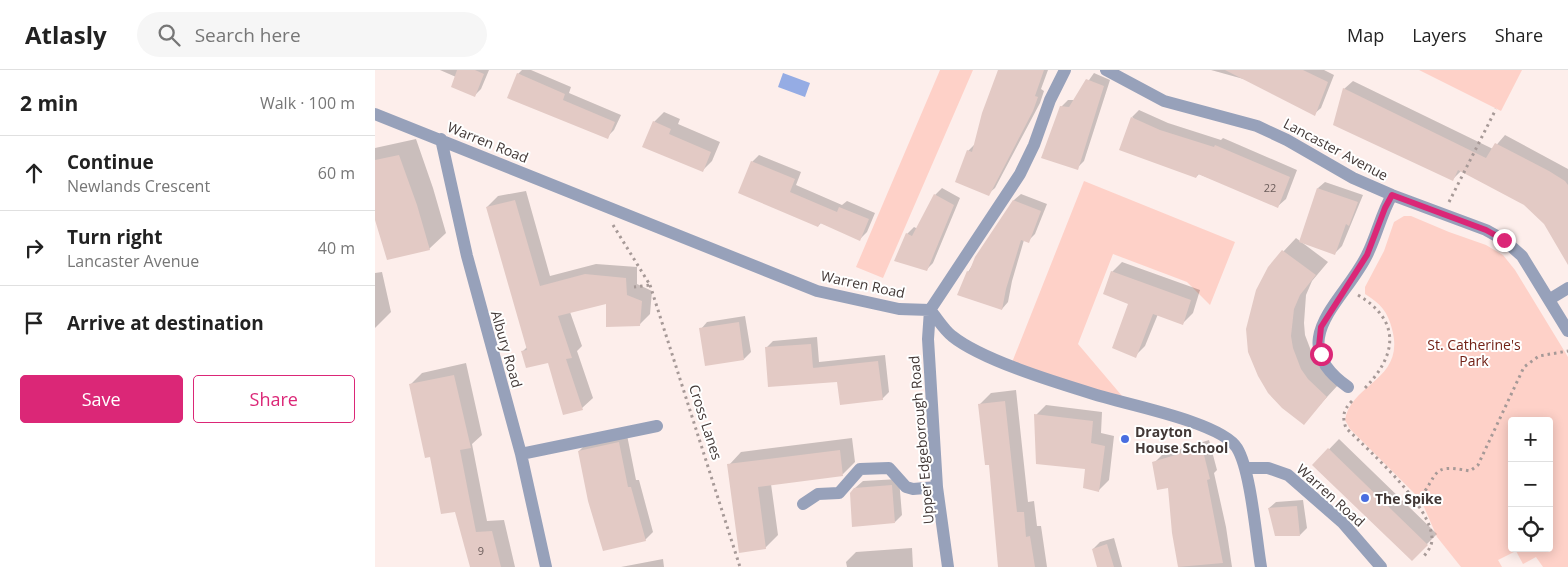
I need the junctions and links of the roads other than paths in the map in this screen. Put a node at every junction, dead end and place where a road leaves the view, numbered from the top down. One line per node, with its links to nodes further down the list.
1 (1065, 70): 8 (street)
2 (1106, 70): 5 (street, Lancaster Avenue)
3 (375, 114): 4 (street, Warren Road)
4 (441, 139): 8 (street, Warren Road); 12 (street, Albury Road)
5 (1392, 195): 7 (street, Lancaster Avenue); 10 (street)
6 (1568, 288): 7 (street)
7 (1550, 299): 9 (street, Lancaster Avenue)
8 (930, 310): 13 (street); 14 (street, Upper Edgeborough Road)
9 (1568, 330)
10 (1354, 390)
11 (657, 426): 12 (street)
12 (521, 454): 16 (street, Albury Road)
13 (1245, 468): 18 (street); 19 (street, Warren Road)
14 (937, 487): 15 (street); 17 (street, Upper Edgeborough Road)
15 (803, 504)
16 (546, 567)
17 (948, 567)
18 (1261, 567)
19 (1381, 567)

